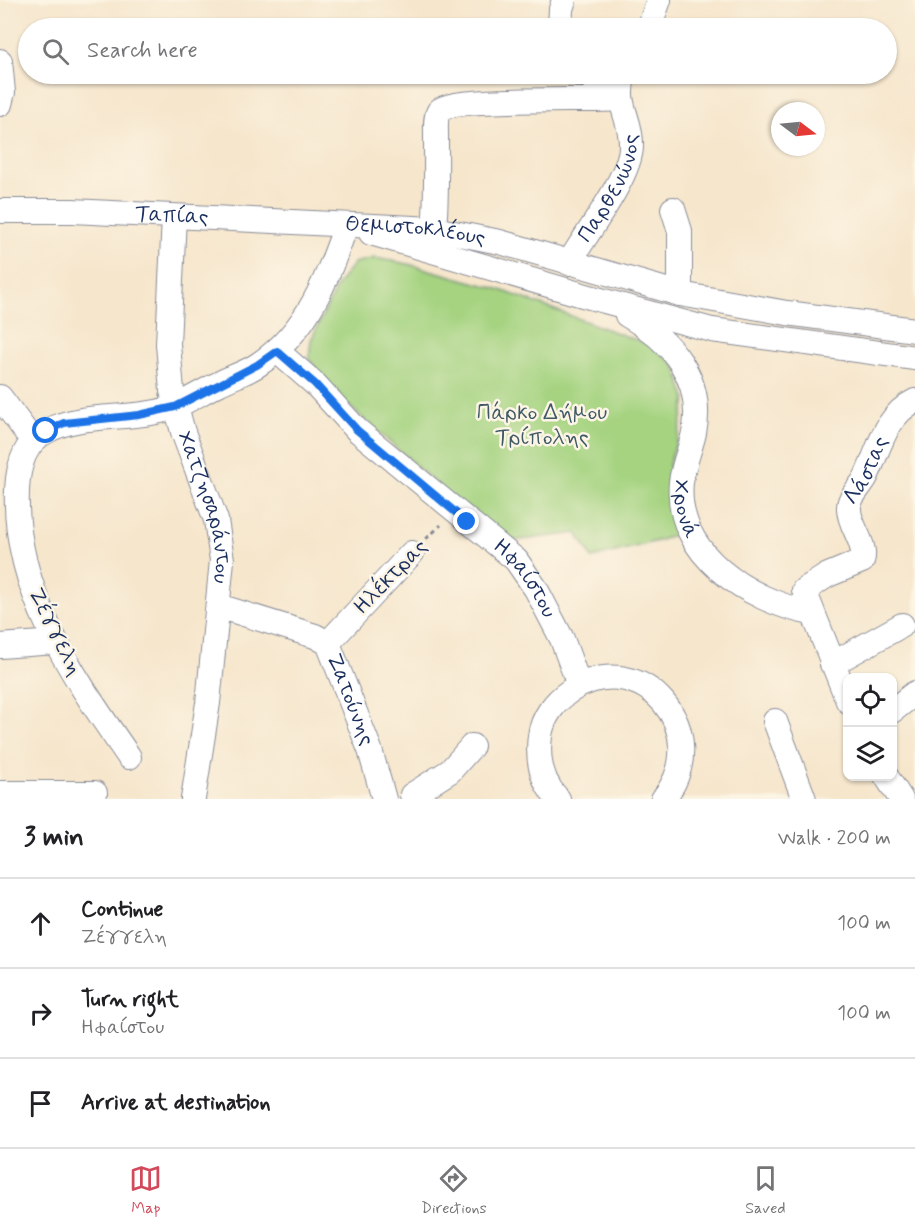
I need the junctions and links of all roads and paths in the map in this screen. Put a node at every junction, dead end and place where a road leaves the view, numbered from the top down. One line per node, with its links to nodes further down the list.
1 (564, 0): 3 (street)
2 (659, 0): 4 (street)
3 (561, 18)
4 (653, 18)
5 (1, 68): 8 (street)
6 (598, 84): 7 (street)
7 (622, 88): 13 (street); 14 (street, Παρθενώνος)
8 (0, 104)
9 (673, 209): 15 (street)
10 (0, 211): 11 (street, Ταπίας)
11 (174, 217): 12 (street, Ταπίας); 22 (street, Χατζησαράντου)
12 (346, 225): 13 (street, Θεμιστοκλέους); 16 (street, Θεμιστοκλέους); 18 (street)
13 (434, 229): 14 (street, Θεμιστοκλέους)
14 (569, 263): 15 (street, Θεμιστοκλέους)
15 (680, 294): 17 (street, Θεμιστοκλέους)
16 (586, 296): 19 (street, Θεμιστοκλέους); 27 (street, Χρονά)
17 (915, 330)
18 (277, 351): 22 (street); 24 (street, Ηφαίστου)
19 (915, 358)
20 (0, 397): 23 (street)
21 (913, 402): 27 (street, Λάστας)
22 (175, 407): 23 (street); 26 (street, Χατζησαράντου)
23 (32, 440): 29 (street, Ζέγγελη)
24 (454, 512): 25 (path, Ηλέκτρας); 33 (street, Ηφαίστου)
25 (412, 553): 30 (street, Ηλέκτρας)
26 (218, 606): 30 (street, Ζατούνης); 44 (street, Χατζησαράντου)
27 (811, 613): 32 (street)
28 (902, 625): 32 (street)
29 (56, 642): 31 (street); 39 (street, Ζέγγελη)
30 (328, 643): 40 (street, Ζατούνης)
31 (0, 646)
32 (832, 664): 34 (street)
33 (579, 685): 45 (street); 46 (street)
34 (843, 689)
35 (915, 693): 36 (street)
36 (897, 707)
37 (775, 721): 47 (street)
38 (472, 746): 43 (street)
39 (129, 757)
40 (382, 788): 43 (street)
41 (0, 793): 42 (street)
42 (95, 793)
43 (415, 797)
44 (193, 799)
45 (558, 799)
46 (663, 799)
47 (804, 799)

